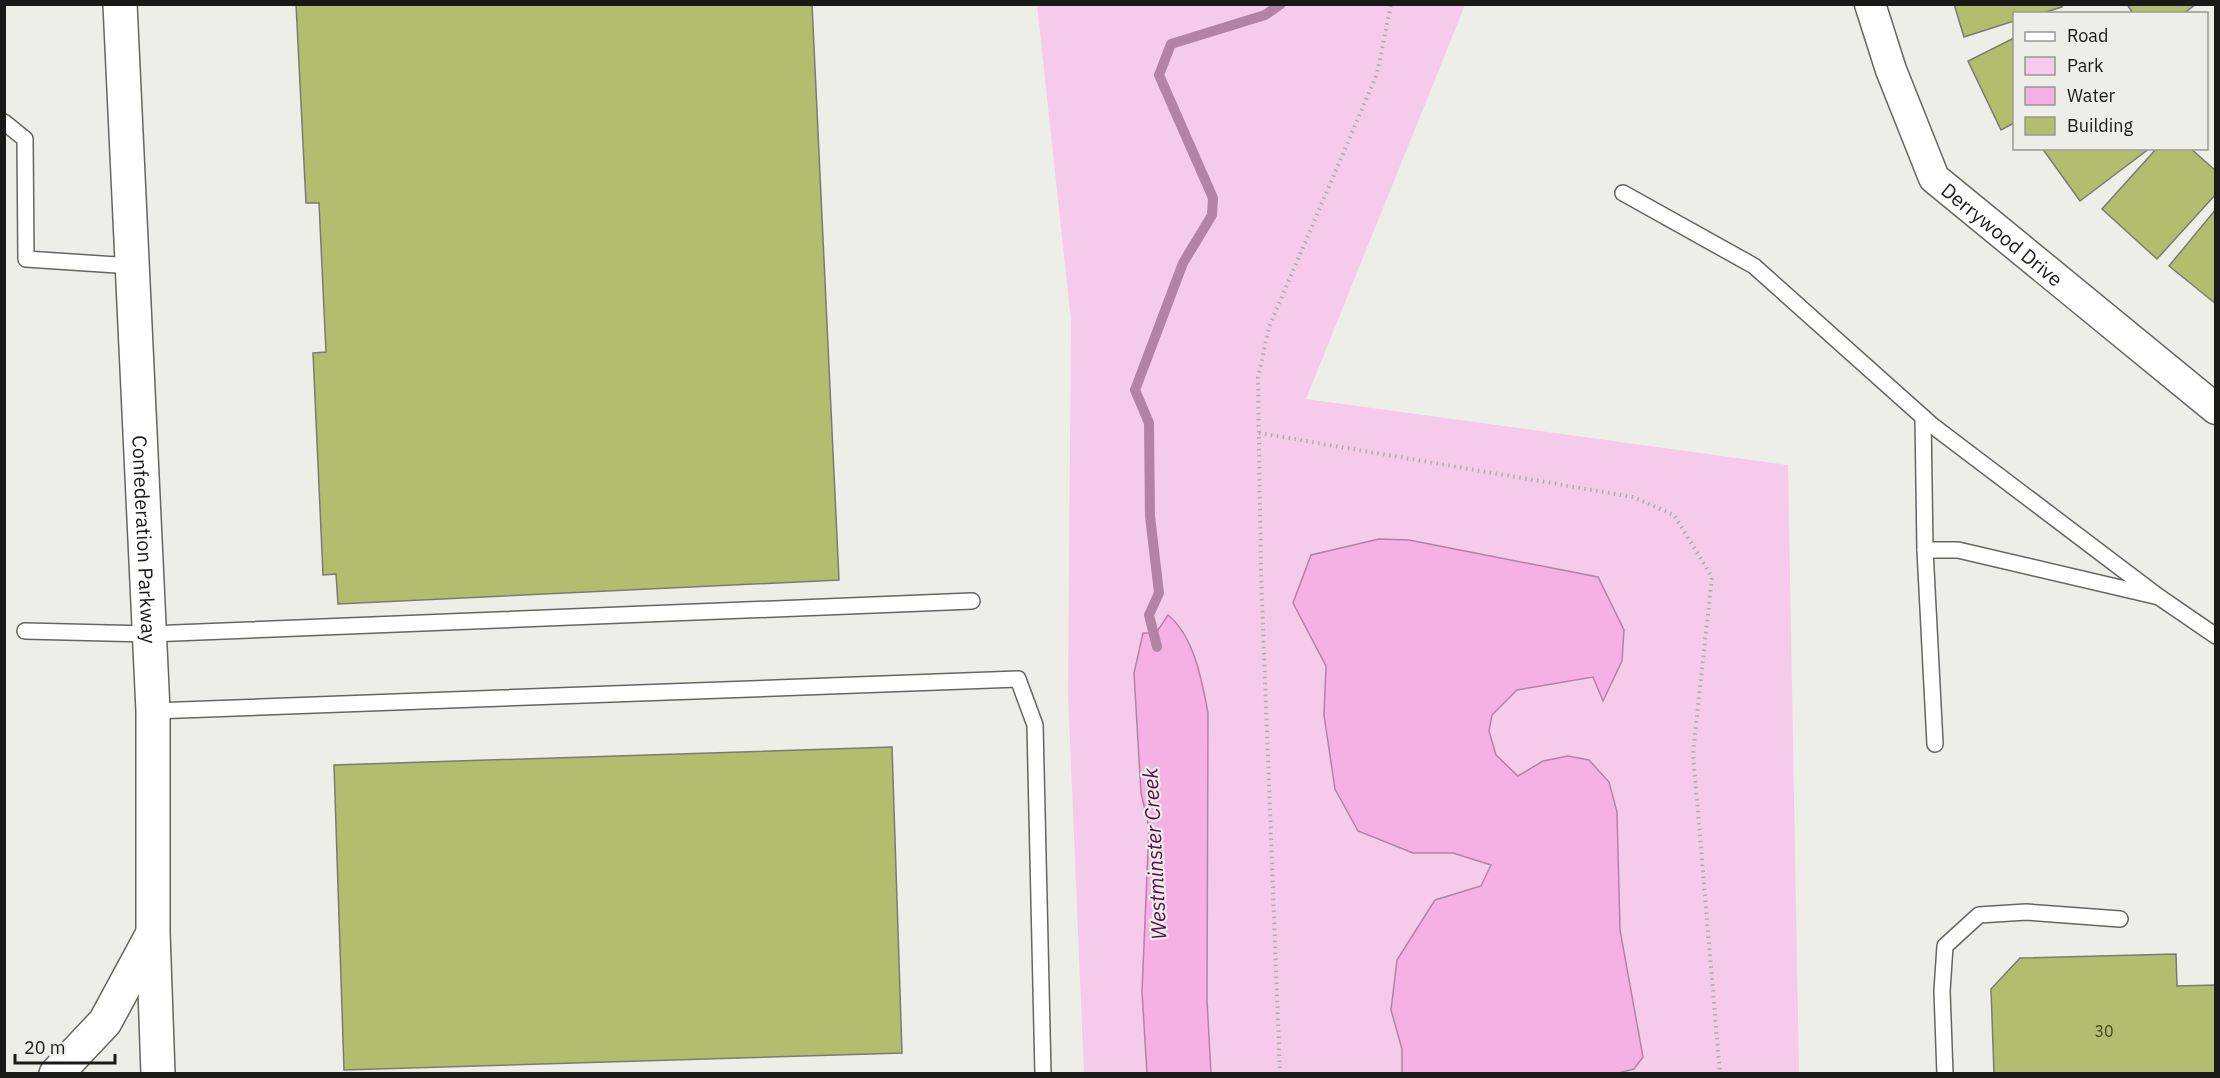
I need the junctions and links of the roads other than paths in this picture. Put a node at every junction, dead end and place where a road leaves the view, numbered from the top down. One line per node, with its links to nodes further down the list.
1 (120, 4): 5 (street, Confederation Parkway)
2 (1870, 4): 6 (street, Derrywood Drive)
3 (4, 122): 5 (lane)
4 (1623, 193): 7 (lane)
5 (132, 266): 12 (street, Confederation Parkway)
6 (2216, 409)
7 (1923, 417): 8 (lane); 9 (lane)
8 (1925, 550): 9 (lane); 15 (lane)
9 (2159, 597): 13 (lane)
10 (972, 601): 12 (lane)
11 (25, 631): 12 (lane)
12 (149, 634): 14 (street, Confederation Parkway)
13 (2216, 636)
14 (153, 711): 17 (street, Confederation Parkway); 20 (lane)
15 (1935, 744)
16 (2120, 919): 21 (lane)
17 (153, 933): 18 (street); 19 (street, Confederation Parkway)
18 (56, 1074)
19 (158, 1074)
20 (1043, 1074)
21 (1945, 1074)

